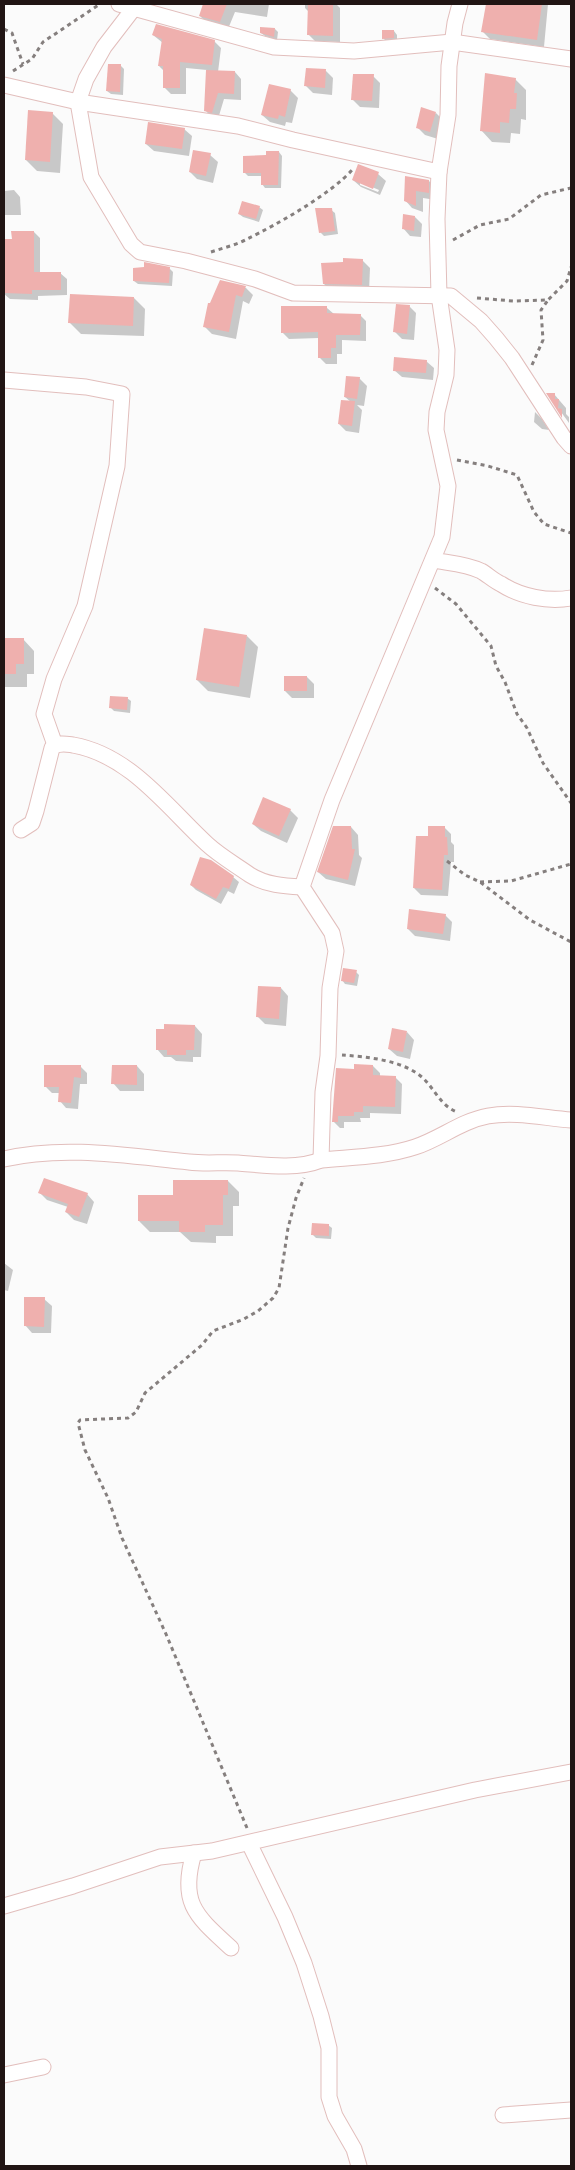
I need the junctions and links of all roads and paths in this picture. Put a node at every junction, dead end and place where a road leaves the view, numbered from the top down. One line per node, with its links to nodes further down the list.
1 (100, 4): 8 (path)
2 (119, 4): 4 (street)
3 (460, 4): 6 (street)
4 (134, 8): 6 (street); 10 (street)
5 (4, 29): 8 (path)
6 (452, 42): 7 (street); 12 (street)
7 (571, 59)
8 (23, 64): 9 (path)
9 (7, 79): 10 (street)
10 (78, 102): 11 (street); 14 (street)
11 (363, 156): 12 (street); 14 (path)
12 (439, 172): 15 (street)
13 (571, 188): 15 (path)
14 (186, 261): 17 (street)
15 (437, 261): 17 (street)
16 (571, 267): 18 (path)
17 (445, 295): 18 (path); 19 (street); 22 (street)
18 (548, 300): 19 (path)
19 (524, 377): 21 (street)
20 (4, 380): 26 (street)
21 (571, 446)
22 (442, 461): 23 (path); 24 (street)
23 (571, 533)
24 (430, 567): 25 (street); 27 (path); 32 (street)
25 (571, 598)
26 (55, 745): 28 (street); 32 (street)
27 (571, 803)
28 (22, 830)
29 (447, 861): 31 (path)
30 (571, 864): 31 (path)
31 (480, 882): 33 (path)
32 (302, 888): 34 (street)
33 (571, 942)
34 (328, 1056): 35 (path); 38 (street)
35 (476, 1119): 36 (street); 38 (street)
36 (571, 1120)
37 (4, 1159): 38 (street)
38 (315, 1163): 40 (path)
39 (571, 1772): 40 (street)
40 (251, 1842): 41 (street); 48 (street)
41 (194, 1853): 42 (street); 43 (street)
42 (4, 1906)
43 (231, 1948)
44 (42, 2067): 45 (street)
45 (4, 2075)
46 (571, 2110): 47 (street)
47 (503, 2115)
48 (359, 2166)

